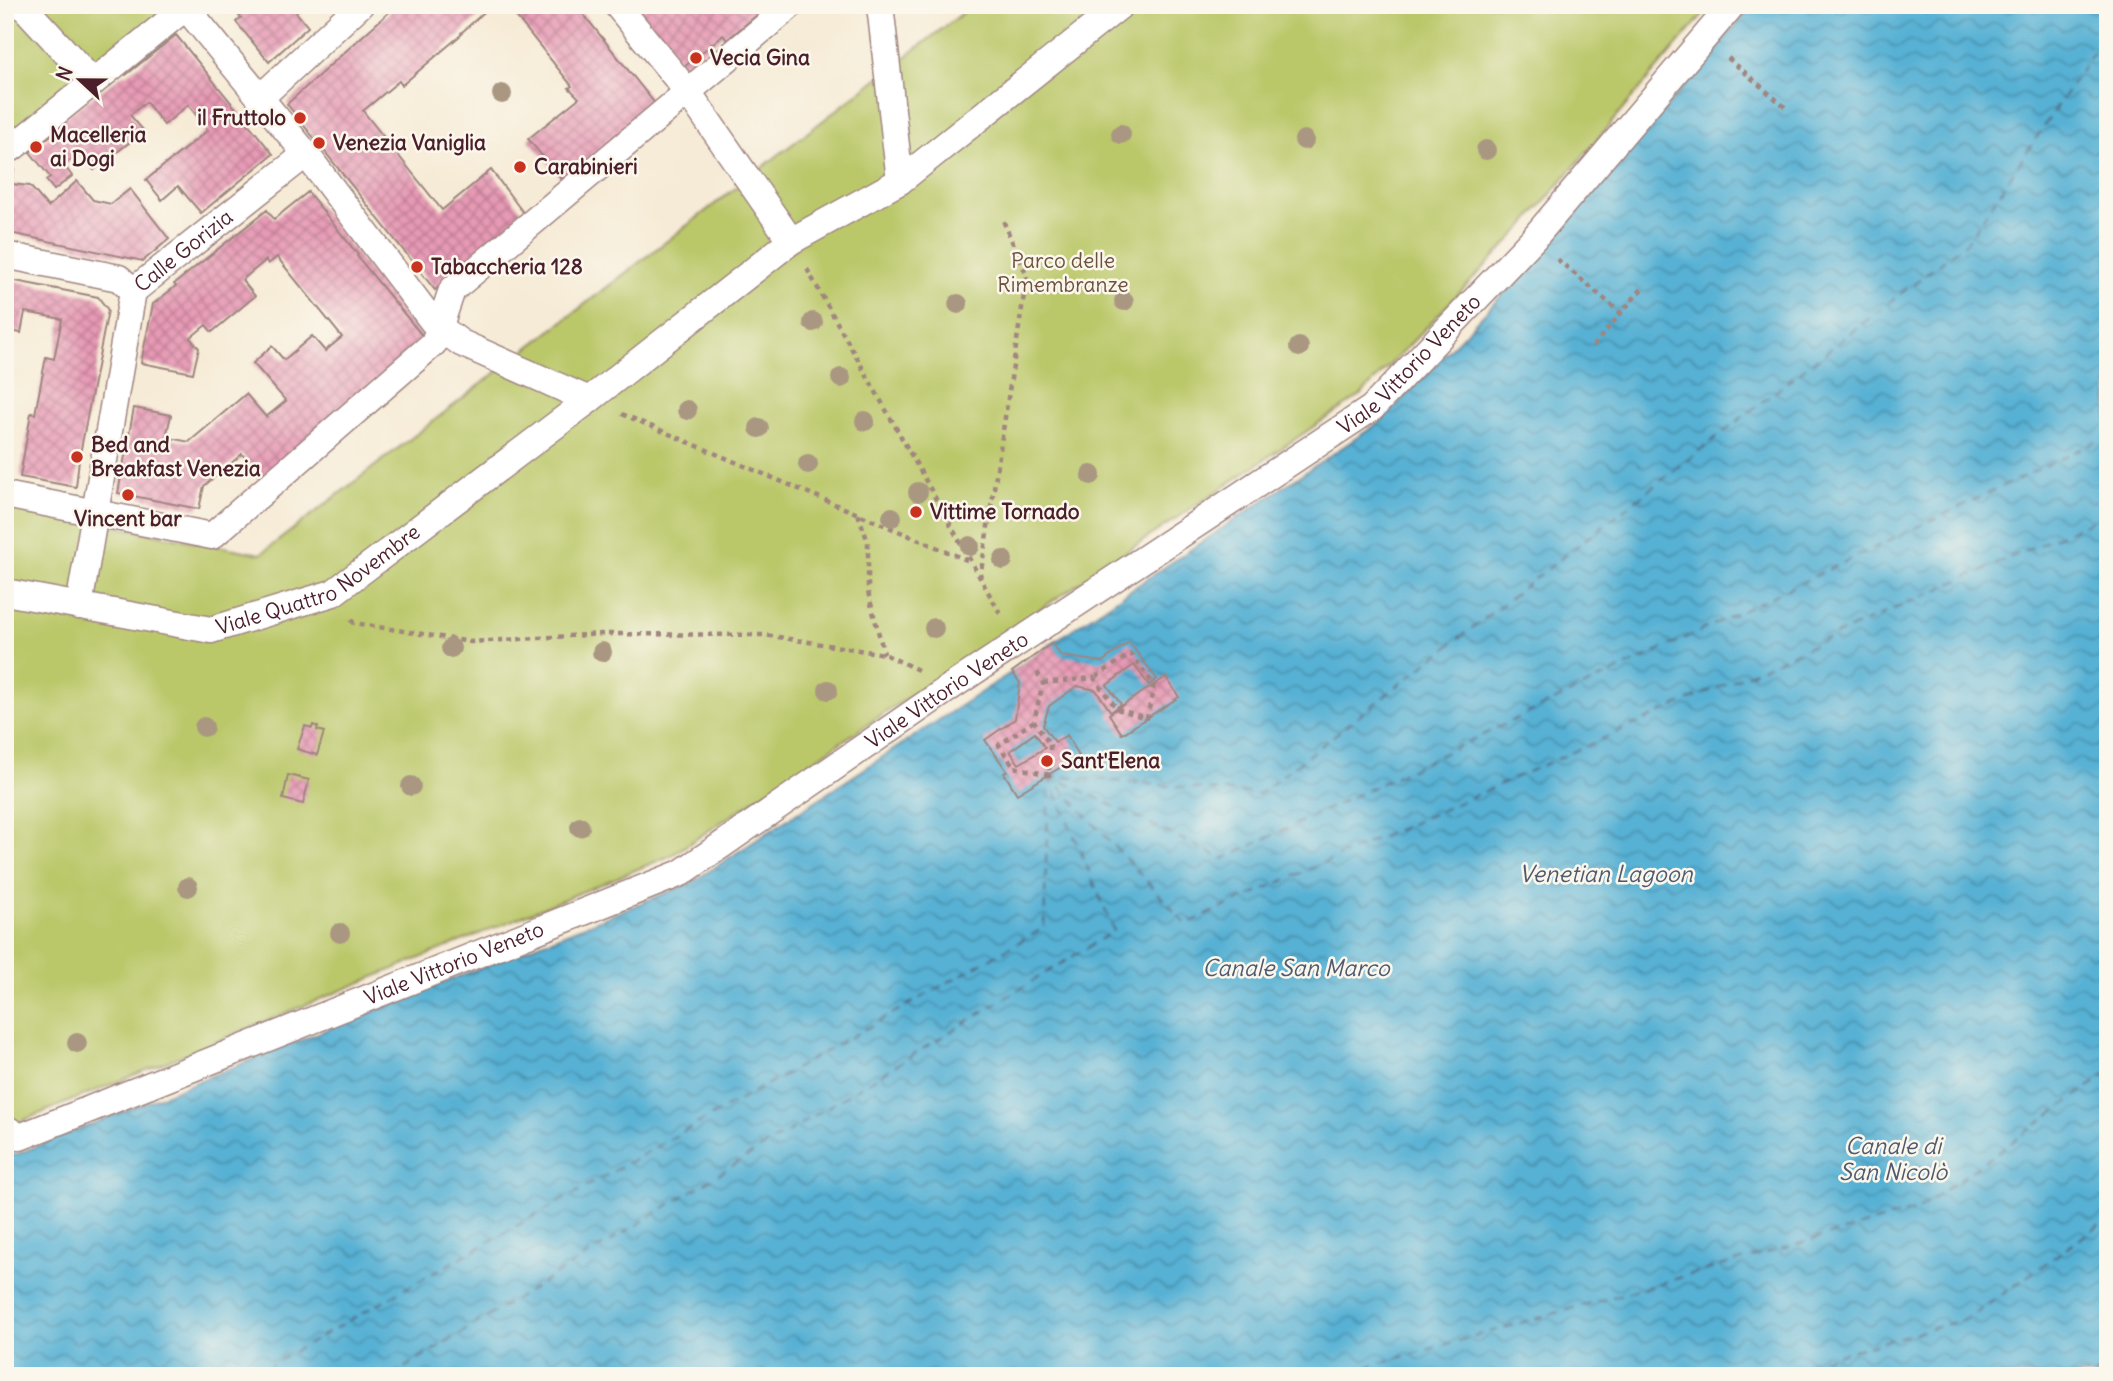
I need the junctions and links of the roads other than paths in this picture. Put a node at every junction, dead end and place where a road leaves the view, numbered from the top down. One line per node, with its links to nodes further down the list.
1 (22, 5): 9 (street)
2 (360, 5): 11 (street)
3 (617, 5): 10 (street)
4 (791, 5): 10 (street)
5 (880, 5): 14 (street)
6 (1121, 5): 14 (street, Viale Quattro Novembre)
7 (1732, 5): 24 (street, Viale Vittorio Veneto)
8 (185, 6): 9 (street); 11 (street)
9 (93, 82): 12 (street)
10 (688, 92): 15 (street); 18 (street)
11 (260, 98): 13 (street)
12 (5, 148)
13 (306, 154): 17 (street, Calle Gorizia); 18 (street)
14 (900, 181): 15 (street, Viale Quattro Novembre)
15 (791, 241): 19 (street, Viale Quattro Novembre)
16 (5, 255): 17 (street, Calle Gorizia)
17 (133, 291): 21 (street)
18 (439, 326): 19 (street); 21 (street)
19 (589, 400): 23 (street, Viale Quattro Novembre)
20 (5, 495): 21 (street)
21 (95, 512): 23 (street)
22 (5, 592): 23 (street, Viale Quattro Novembre)
23 (79, 606)
24 (5, 1128)

